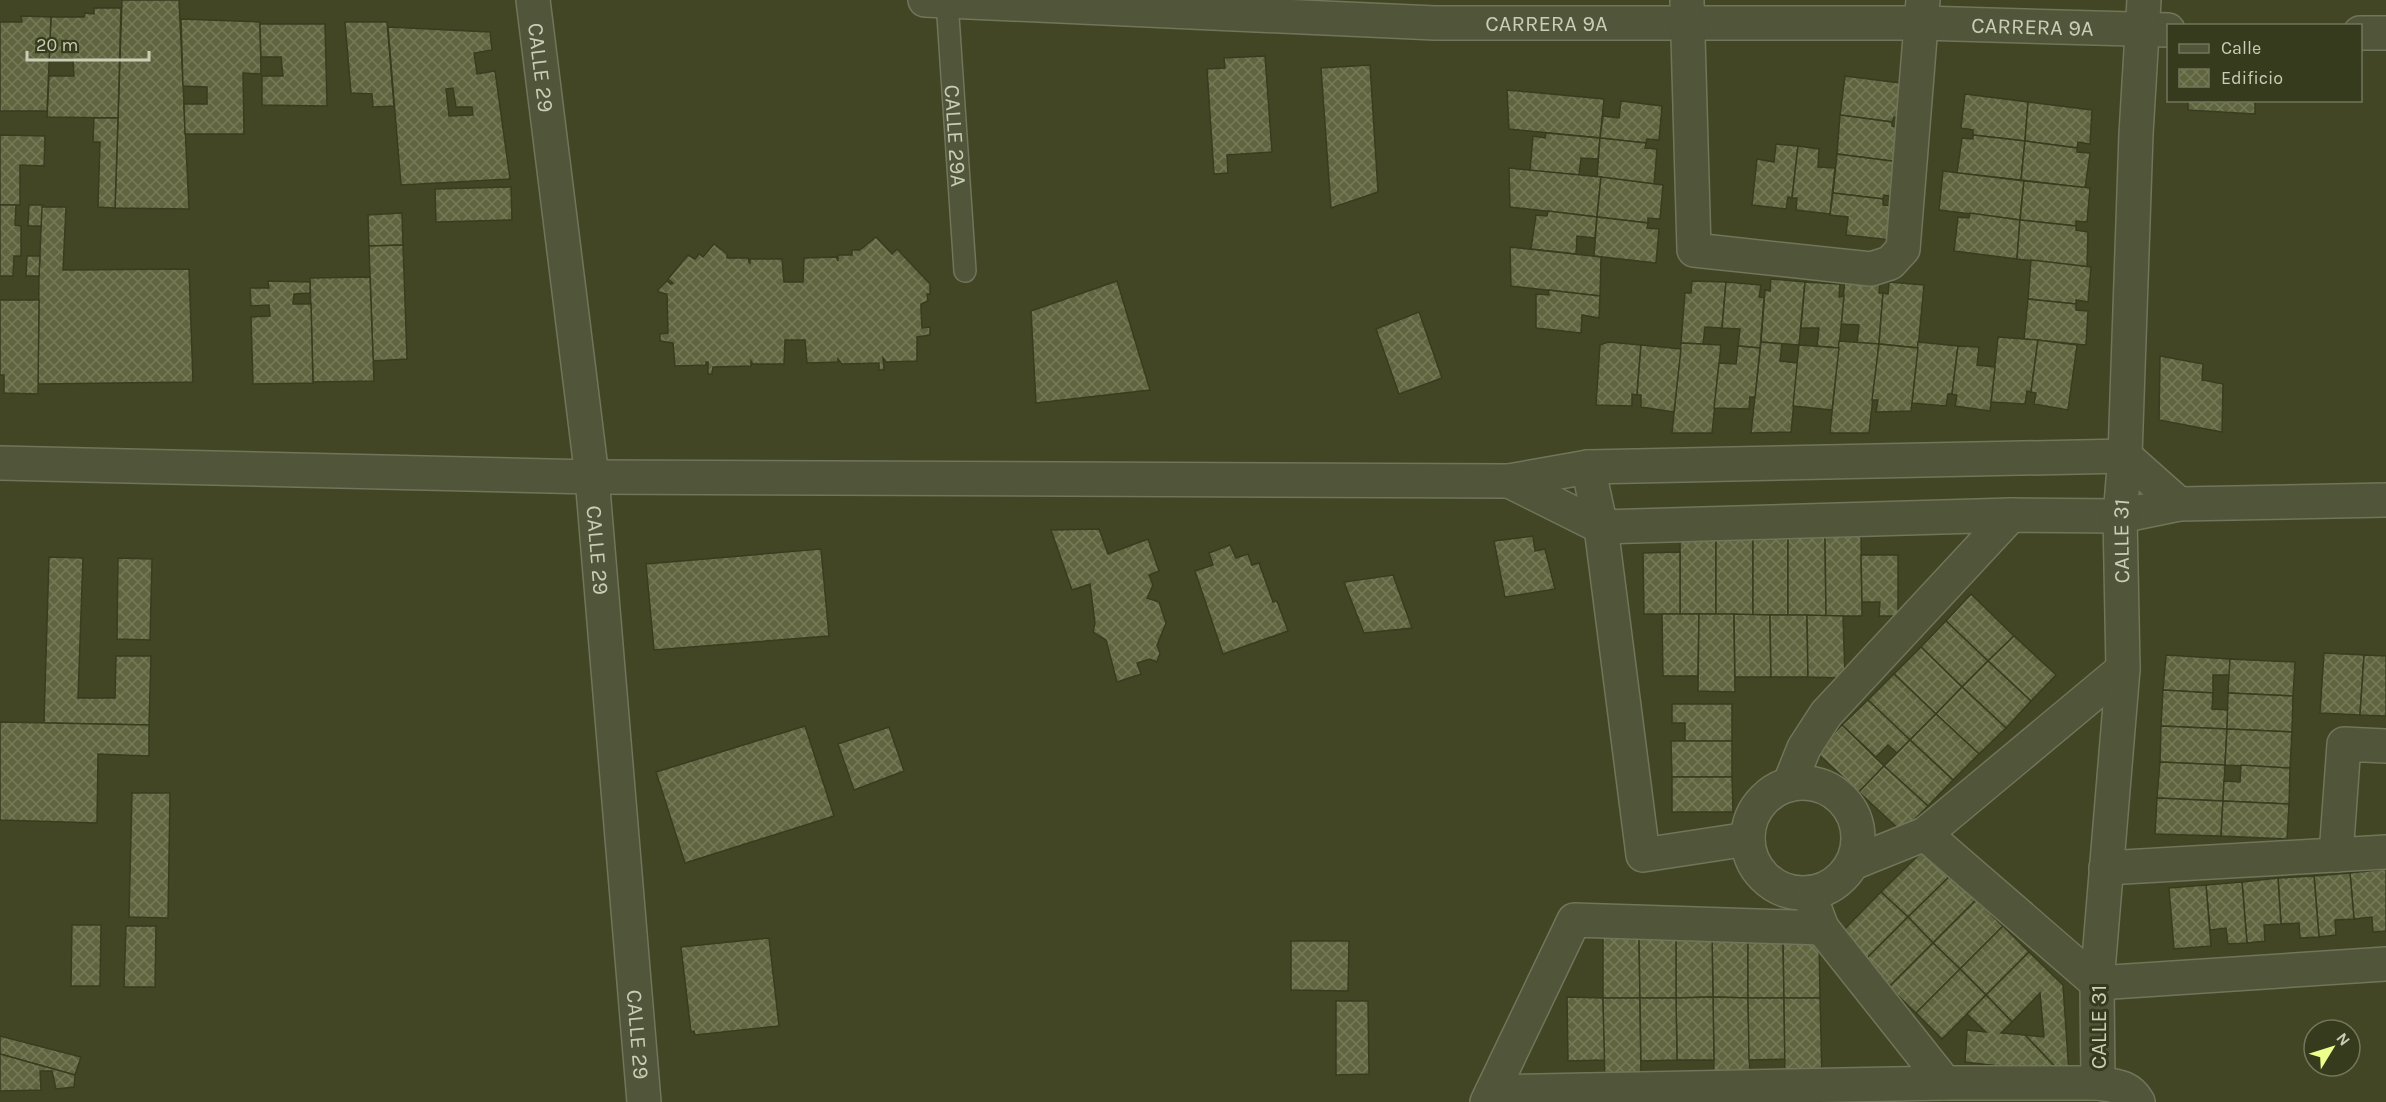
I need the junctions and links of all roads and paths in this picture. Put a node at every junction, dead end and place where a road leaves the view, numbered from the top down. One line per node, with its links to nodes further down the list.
1 (533, 0): 13 (street, CALLE 29)
2 (940, 0): 4 (street, CARRERA 9A); 9 (lane, CALLE 29A)
3 (1687, 11): 4 (street, CARRERA 9A); 5 (street, CARRERA 9A); 5 (street)
4 (1435, 12)
5 (1922, 12): 6 (street, CARRERA 9A)
6 (2152, 20): 10 (street, CALLE 31)
7 (2362, 33): 8 (street)
8 (2386, 33)
9 (965, 271)
10 (2125, 456): 12 (street); 16 (street); 18 (street, CALLE 31)
11 (0, 463): 13 (street)
12 (1588, 467): 14 (street); 19 (street)
13 (592, 477): 14 (street); 36 (street, CALLE 29)
14 (1509, 481): 19 (street)
15 (2386, 500): 16 (street)
16 (2179, 504): 18 (street)
17 (2011, 515): 18 (street); 19 (street); 22 (street)
18 (2120, 516): 20 (street, CALLE 31)
19 (1601, 527): 24 (street)
20 (2123, 669): 23 (street); 28 (street, CALLE 31)
21 (2386, 746): 26 (street)
22 (1789, 785): 24 (street); 27 (street)
23 (1925, 834): 27 (street); 32 (street)
24 (1748, 839): 29 (street)
25 (2386, 852): 26 (street)
26 (2336, 855): 28 (street)
27 (1853, 863): 29 (street)
28 (2106, 868): 32 (street, CALLE 31)
29 (1809, 893): 30 (street)
30 (1822, 928): 33 (street); 35 (street)
31 (2386, 964): 32 (street)
32 (2097, 983): 34 (street, CALLE 31)
33 (1945, 1083): 34 (street); 35 (street)
34 (2098, 1083): 37 (street)
35 (1490, 1097)
36 (644, 1102)
37 (2139, 1102)

